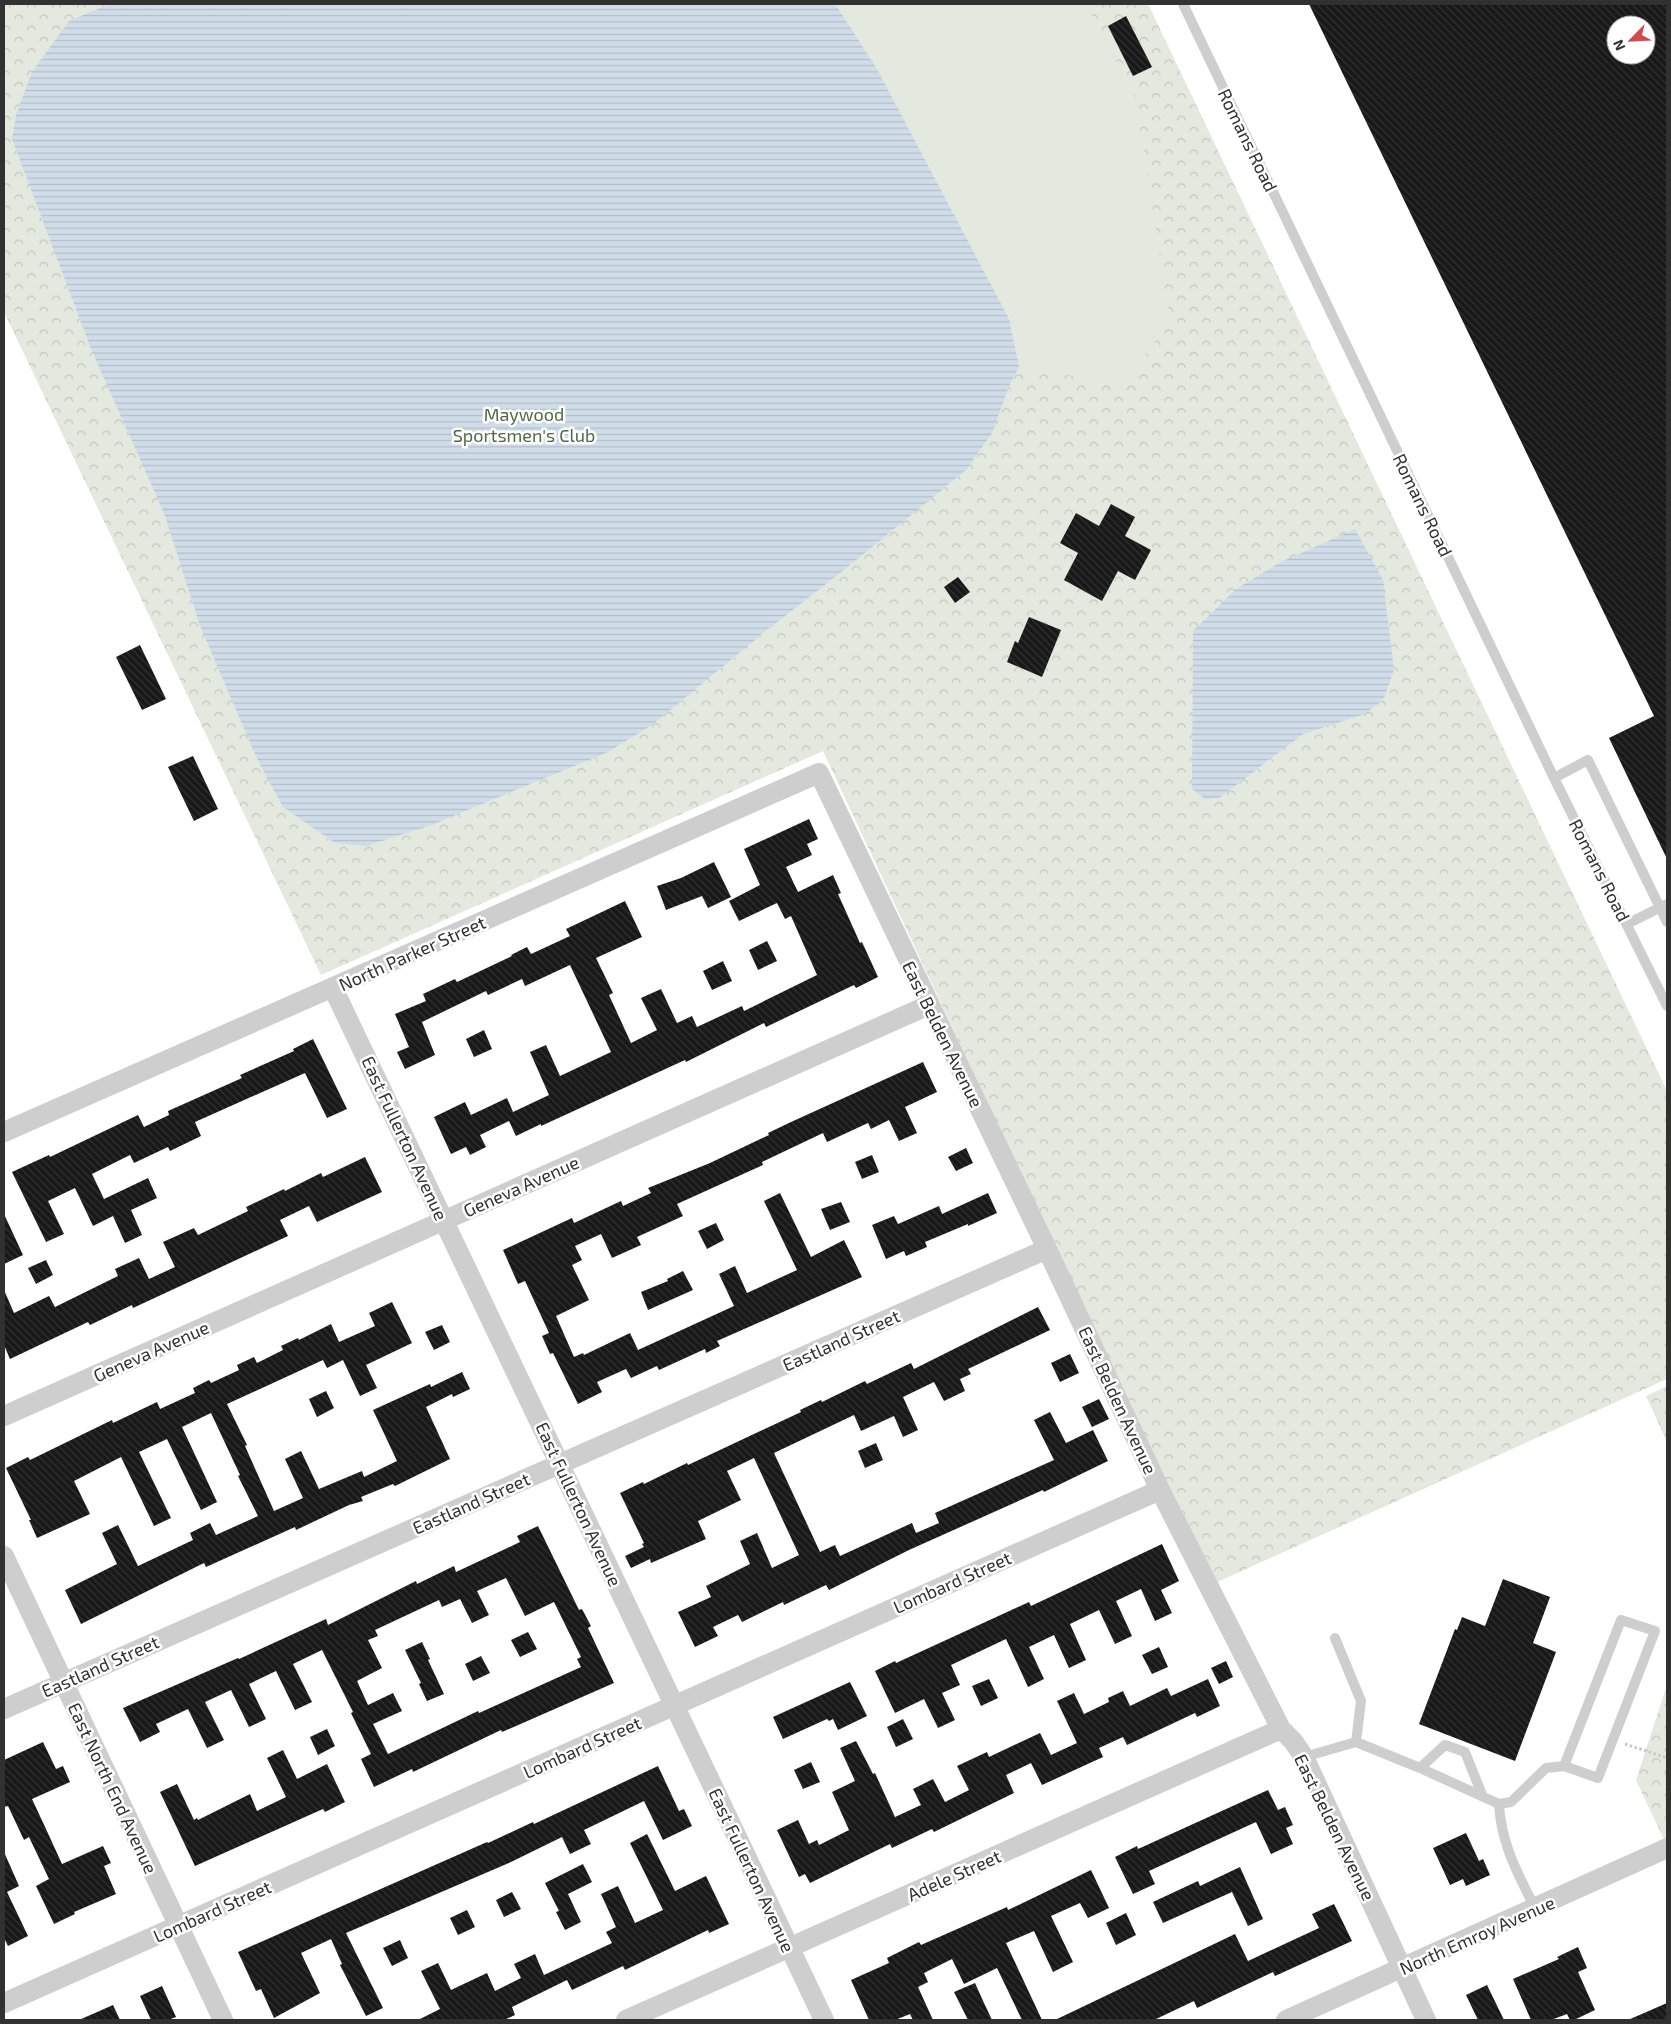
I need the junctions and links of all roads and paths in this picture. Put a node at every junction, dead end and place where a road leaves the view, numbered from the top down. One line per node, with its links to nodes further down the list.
1 (1183, 4): 3 (lane, Romans Road)
2 (819, 773): 7 (street, North Parker Street); 8 (street, East Belden Avenue)
3 (1554, 778): 4 (lane); 6 (lane, Romans Road)
4 (1664, 906): 5 (lane); 6 (lane)
5 (1667, 922)
6 (1628, 924): 9 (lane, Romans Road)
7 (333, 988): 10 (street, North Parker Street); 11 (street, East Fullerton Avenue)
8 (929, 1004): 11 (street, Geneva Avenue); 12 (street, East Belden Avenue)
9 (1667, 1006)
10 (4, 1132)
11 (444, 1220): 13 (street, Geneva Avenue); 14 (street, East Fullerton Avenue)
12 (1047, 1249): 14 (street, Eastland Street); 15 (street, East Belden Avenue)
13 (4, 1416)
14 (560, 1464): 18 (street, Eastland Street); 19 (street, East Fullerton Avenue)
15 (1160, 1490): 19 (street, Lombard Street); 21 (street, East Belden Avenue)
16 (4, 1556): 18 (street, East North End Avenue)
17 (1336, 1638): 23 (lane)
18 (63, 1682): 20 (street, Eastland Street); 34 (street, East North End Avenue)
19 (674, 1706): 34 (street, Lombard Street); 35 (street, East Fullerton Avenue)
20 (4, 1709)
21 (1281, 1729): 24 (street, East Belden Avenue); 35 (street, Adele Street)
22 (1613, 1740): 25 (path); 26 (lane); 26 (lane)
23 (1356, 1742): 24 (lane); 27 (lane)
24 (1304, 1757): 36 (street, East Belden Avenue)
25 (1667, 1758)
26 (1564, 1766): 30 (lane)
27 (1420, 1768): 29 (lane); 29 (lane)
28 (1667, 1773): 31 (path)
29 (1483, 1796): 30 (lane)
30 (1500, 1804): 33 (lane)
31 (1667, 1811)
32 (1667, 1848): 33 (street, North Emroy Avenue)
33 (1534, 1908): 36 (street, North Emroy Avenue)
34 (178, 1926): 37 (street, Lombard Street); 38 (street, East North End Avenue)
35 (790, 1948): 39 (street, Adele Street); 40 (street, East Fullerton Avenue)
36 (1402, 1969): 41 (street, North Emroy Avenue); 42 (street, East Belden Avenue)
37 (4, 2003)
38 (223, 2020)
39 (626, 2020)
40 (824, 2020)
41 (1286, 2020)
42 (1426, 2020)

